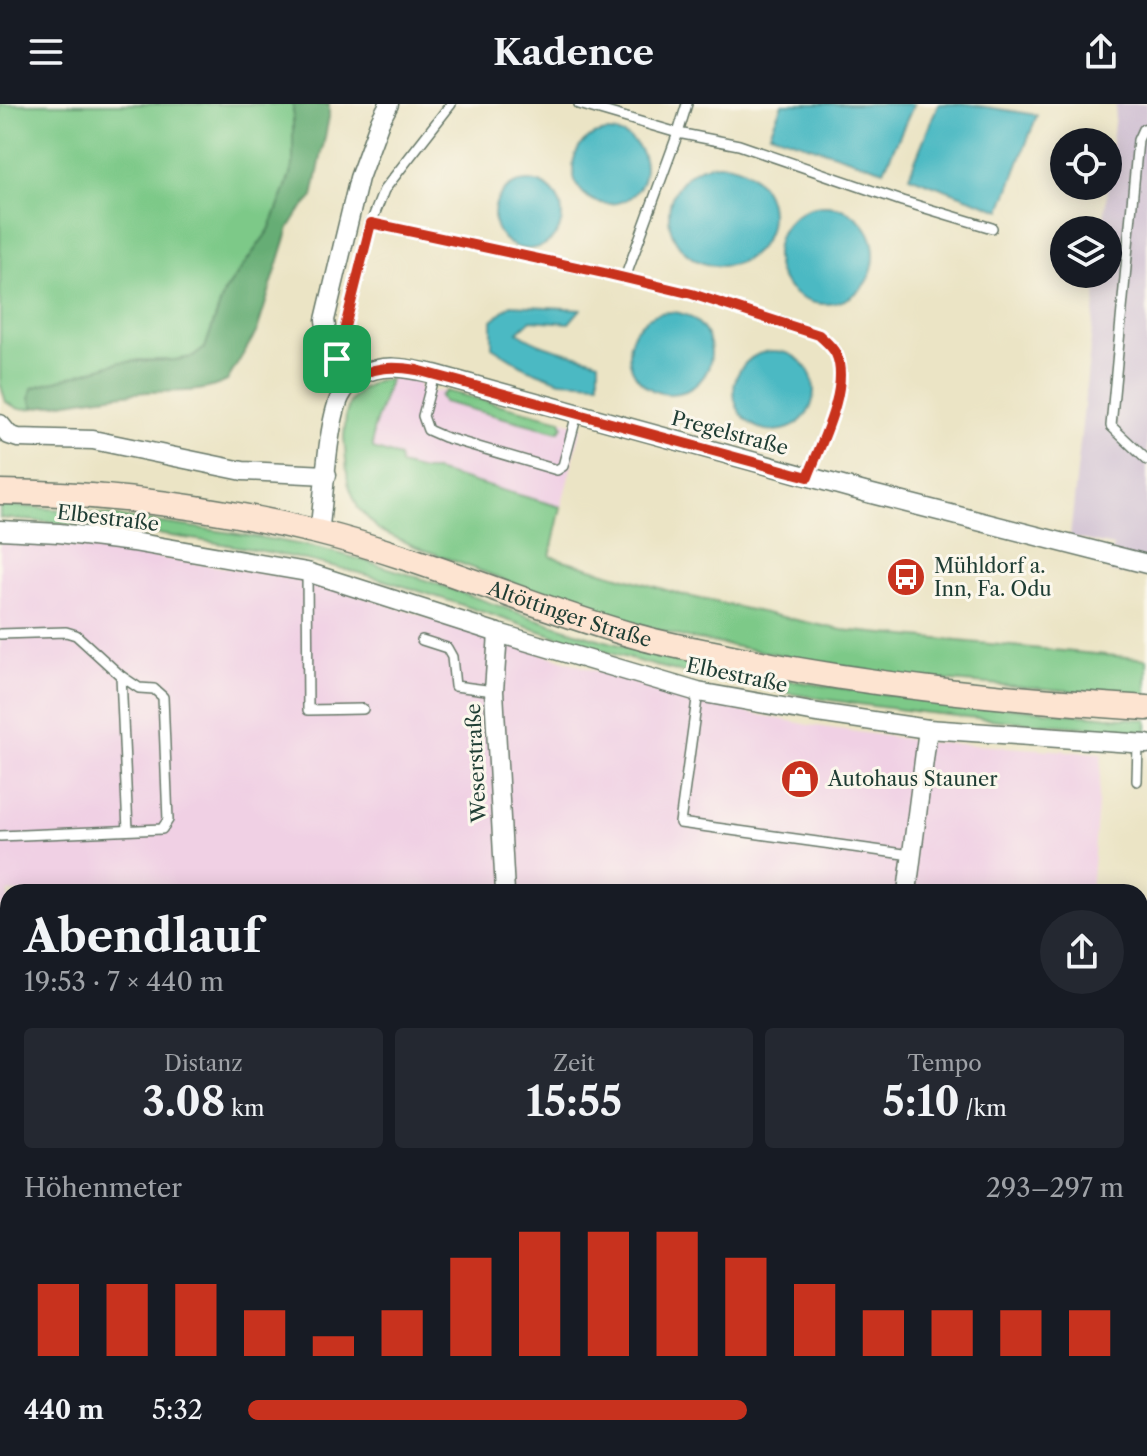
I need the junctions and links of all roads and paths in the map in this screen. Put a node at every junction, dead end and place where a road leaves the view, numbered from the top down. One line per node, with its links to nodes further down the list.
1 (389, 104): 10 (street)
2 (451, 104): 7 (lane)
3 (579, 104): 6 (lane)
4 (687, 104): 6 (lane)
5 (1147, 128): 15 (lane)
6 (678, 133): 8 (lane); 9 (lane)
7 (371, 223): 9 (lane); 10 (lane)
8 (992, 228)
9 (625, 278): 17 (lane)
10 (337, 359): 12 (street)
11 (434, 374): 12 (street, Pregelstraße); 13 (street, Pregelstraße); 13 (lane)
12 (351, 382): 16 (street)
13 (577, 414): 17 (street, Pregelstraße)
14 (0, 424): 16 (street)
15 (1147, 460)
16 (327, 475): 20 (street)
17 (808, 477): 21 (street, Pregelstraße)
18 (0, 492): 20 (main road, Altöttinger Straße)
19 (0, 530): 22 (street, Elbestraße)
20 (319, 533): 29 (main road, Altöttinger Straße)
21 (1147, 564)
22 (307, 572): 23 (street, Elbestraße); 30 (lane)
23 (498, 633): 27 (street, Weserstraße); 28 (street, Elbestraße)
24 (0, 634): 26 (lane)
25 (422, 640): 27 (lane)
26 (121, 676): 34 (lane); 34 (lane)
27 (494, 691): 37 (street, Weserstraße)
28 (698, 692): 31 (street, Elbestraße); 36 (lane)
29 (1147, 708)
30 (363, 709)
31 (928, 729): 32 (street, Elbestraße); 36 (street)
32 (1142, 744): 33 (lane)
33 (1137, 781)
34 (128, 830): 35 (lane)
35 (0, 836)
36 (911, 855): 38 (street)
37 (505, 884)
38 (908, 884)

